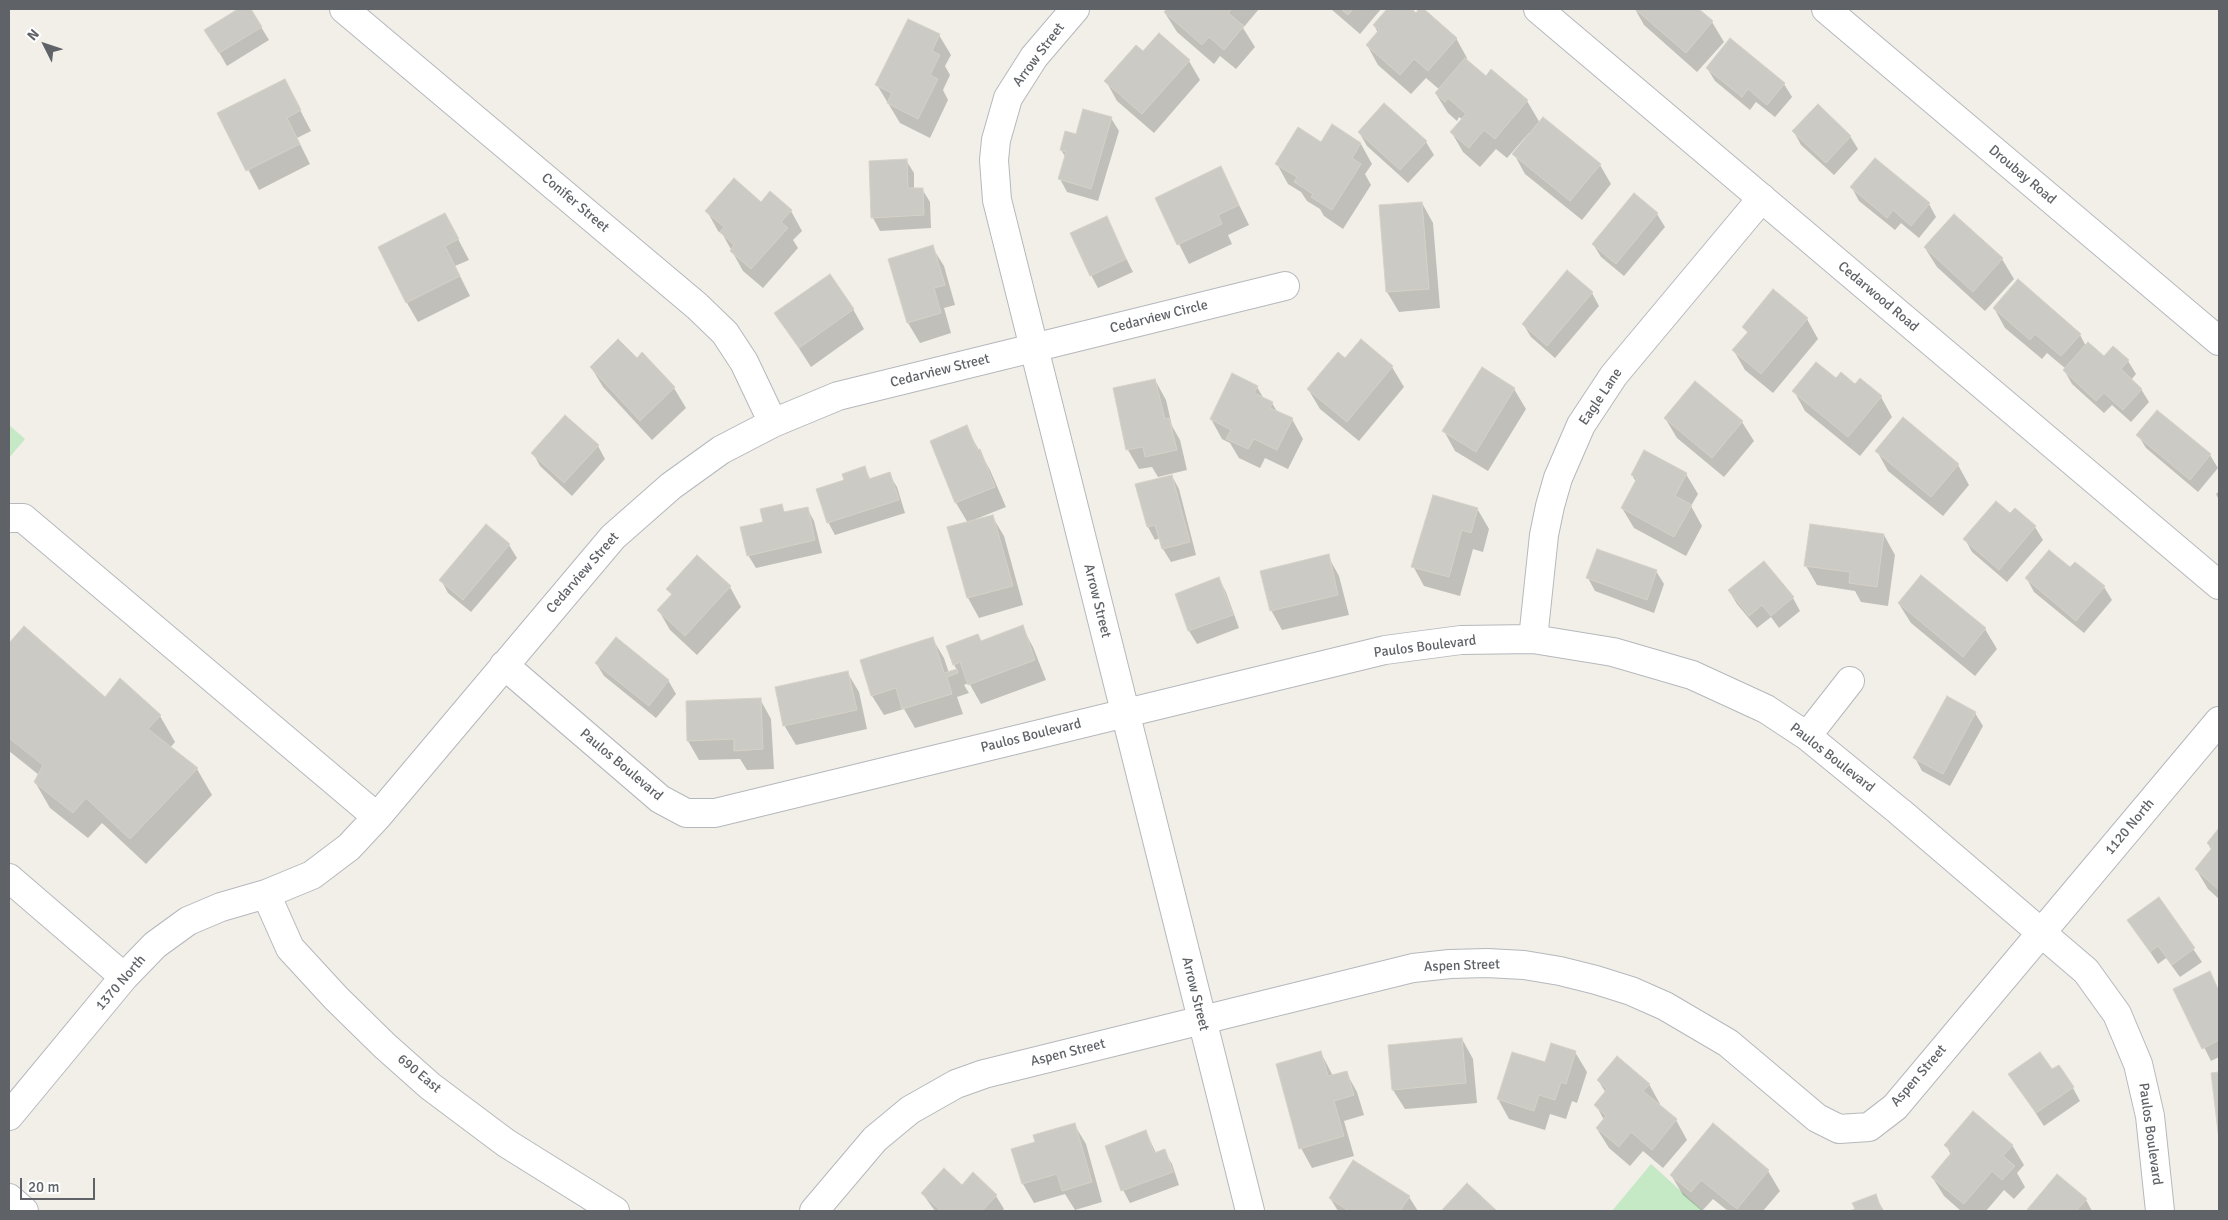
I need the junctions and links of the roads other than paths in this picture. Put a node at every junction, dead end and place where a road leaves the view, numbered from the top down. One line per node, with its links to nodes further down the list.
1 (344, 9): 9 (street, Conifer Street)
2 (1075, 9): 8 (street, Arrow Street)
3 (1538, 9): 5 (street, Cedarwood Road)
4 (1826, 9): 7 (street, Droubay Road)
5 (1762, 198): 11 (street, Cedarwood Road); 12 (street, Eagle Lane)
6 (1285, 286): 8 (street, Cedarview Circle)
7 (2219, 341)
8 (1034, 348): 9 (street, Cedarview Street); 15 (street, Arrow Street)
9 (773, 424): 13 (street, Cedarview Street)
10 (9, 518): 18 (street)
11 (2219, 585)
12 (1533, 639): 15 (street, Paulos Boulevard); 17 (street, Paulos Boulevard)
13 (504, 666): 15 (street, Paulos Boulevard); 18 (street, Cedarview Street)
14 (1850, 681): 17 (street)
15 (1125, 713): 23 (street, Arrow Street)
16 (2219, 721): 21 (street, 1120 North)
17 (1807, 736): 21 (street, Paulos Boulevard)
18 (378, 816): 20 (street, Cedarview Street)
19 (9, 878): 22 (street)
20 (266, 894): 22 (street, 1370 North); 27 (street, 690 East)
21 (2042, 932): 23 (street, Aspen Street); 30 (street, Paulos Boulevard)
22 (124, 977): 24 (street, 1370 North)
23 (1201, 1021): 28 (street, Aspen Street); 29 (street, Arrow Street)
24 (9, 1116)
25 (9, 1198): 26 (street)
26 (24, 1211)
27 (615, 1211)
28 (814, 1211)
29 (1250, 1211)
30 (2160, 1211)

